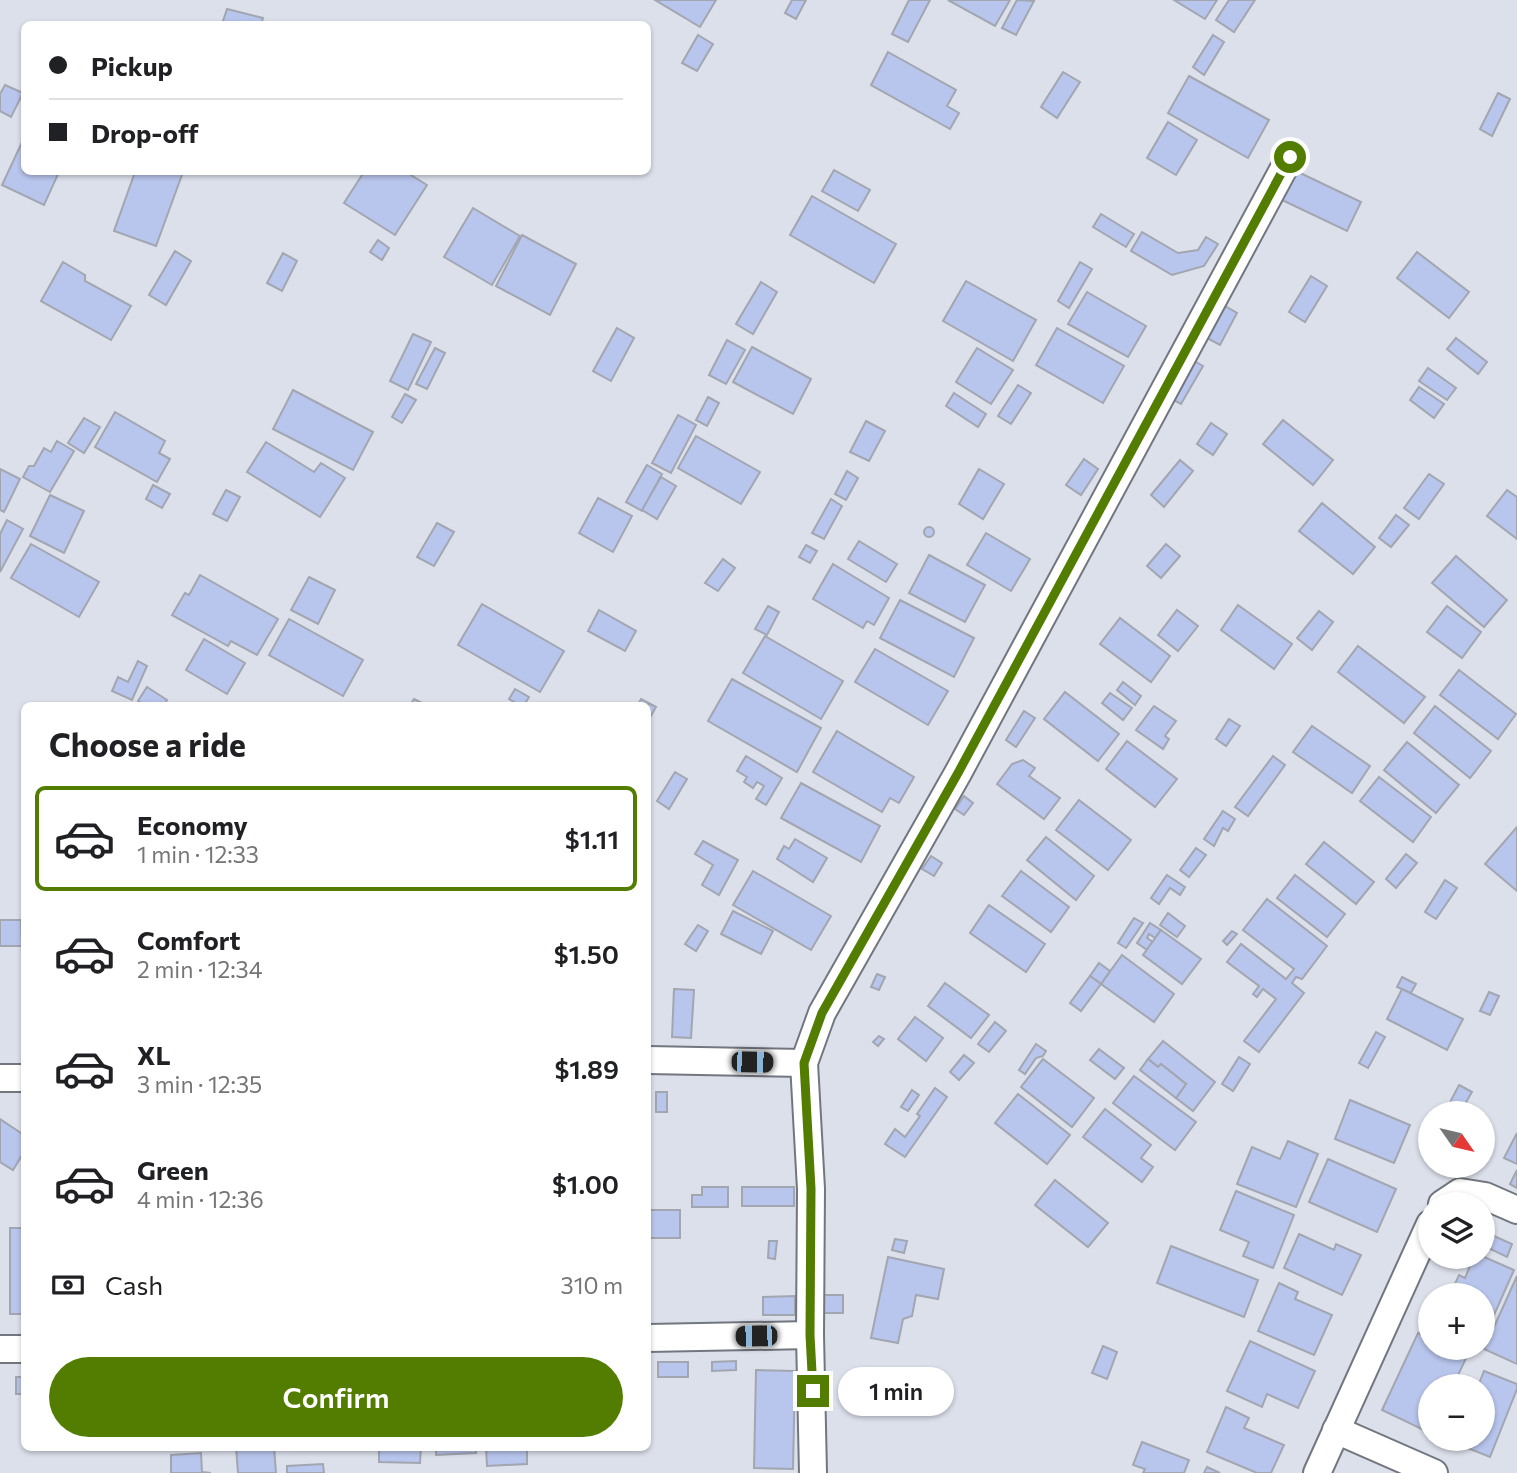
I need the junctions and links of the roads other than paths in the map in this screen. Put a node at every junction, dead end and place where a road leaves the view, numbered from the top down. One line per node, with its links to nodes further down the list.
1 (1290, 157): 3 (street)
2 (651, 1060): 3 (street)
3 (804, 1063): 9 (street)
4 (0, 1078): 5 (street)
5 (21, 1078)
6 (1495, 1200): 7 (street)
7 (1517, 1210)
8 (1418, 1250): 13 (street)
9 (810, 1335): 10 (street); 14 (street)
10 (651, 1338)
11 (0, 1349): 12 (street)
12 (21, 1349)
13 (1336, 1430): 15 (street); 16 (street)
14 (813, 1473)
15 (1317, 1473)
16 (1434, 1473)

